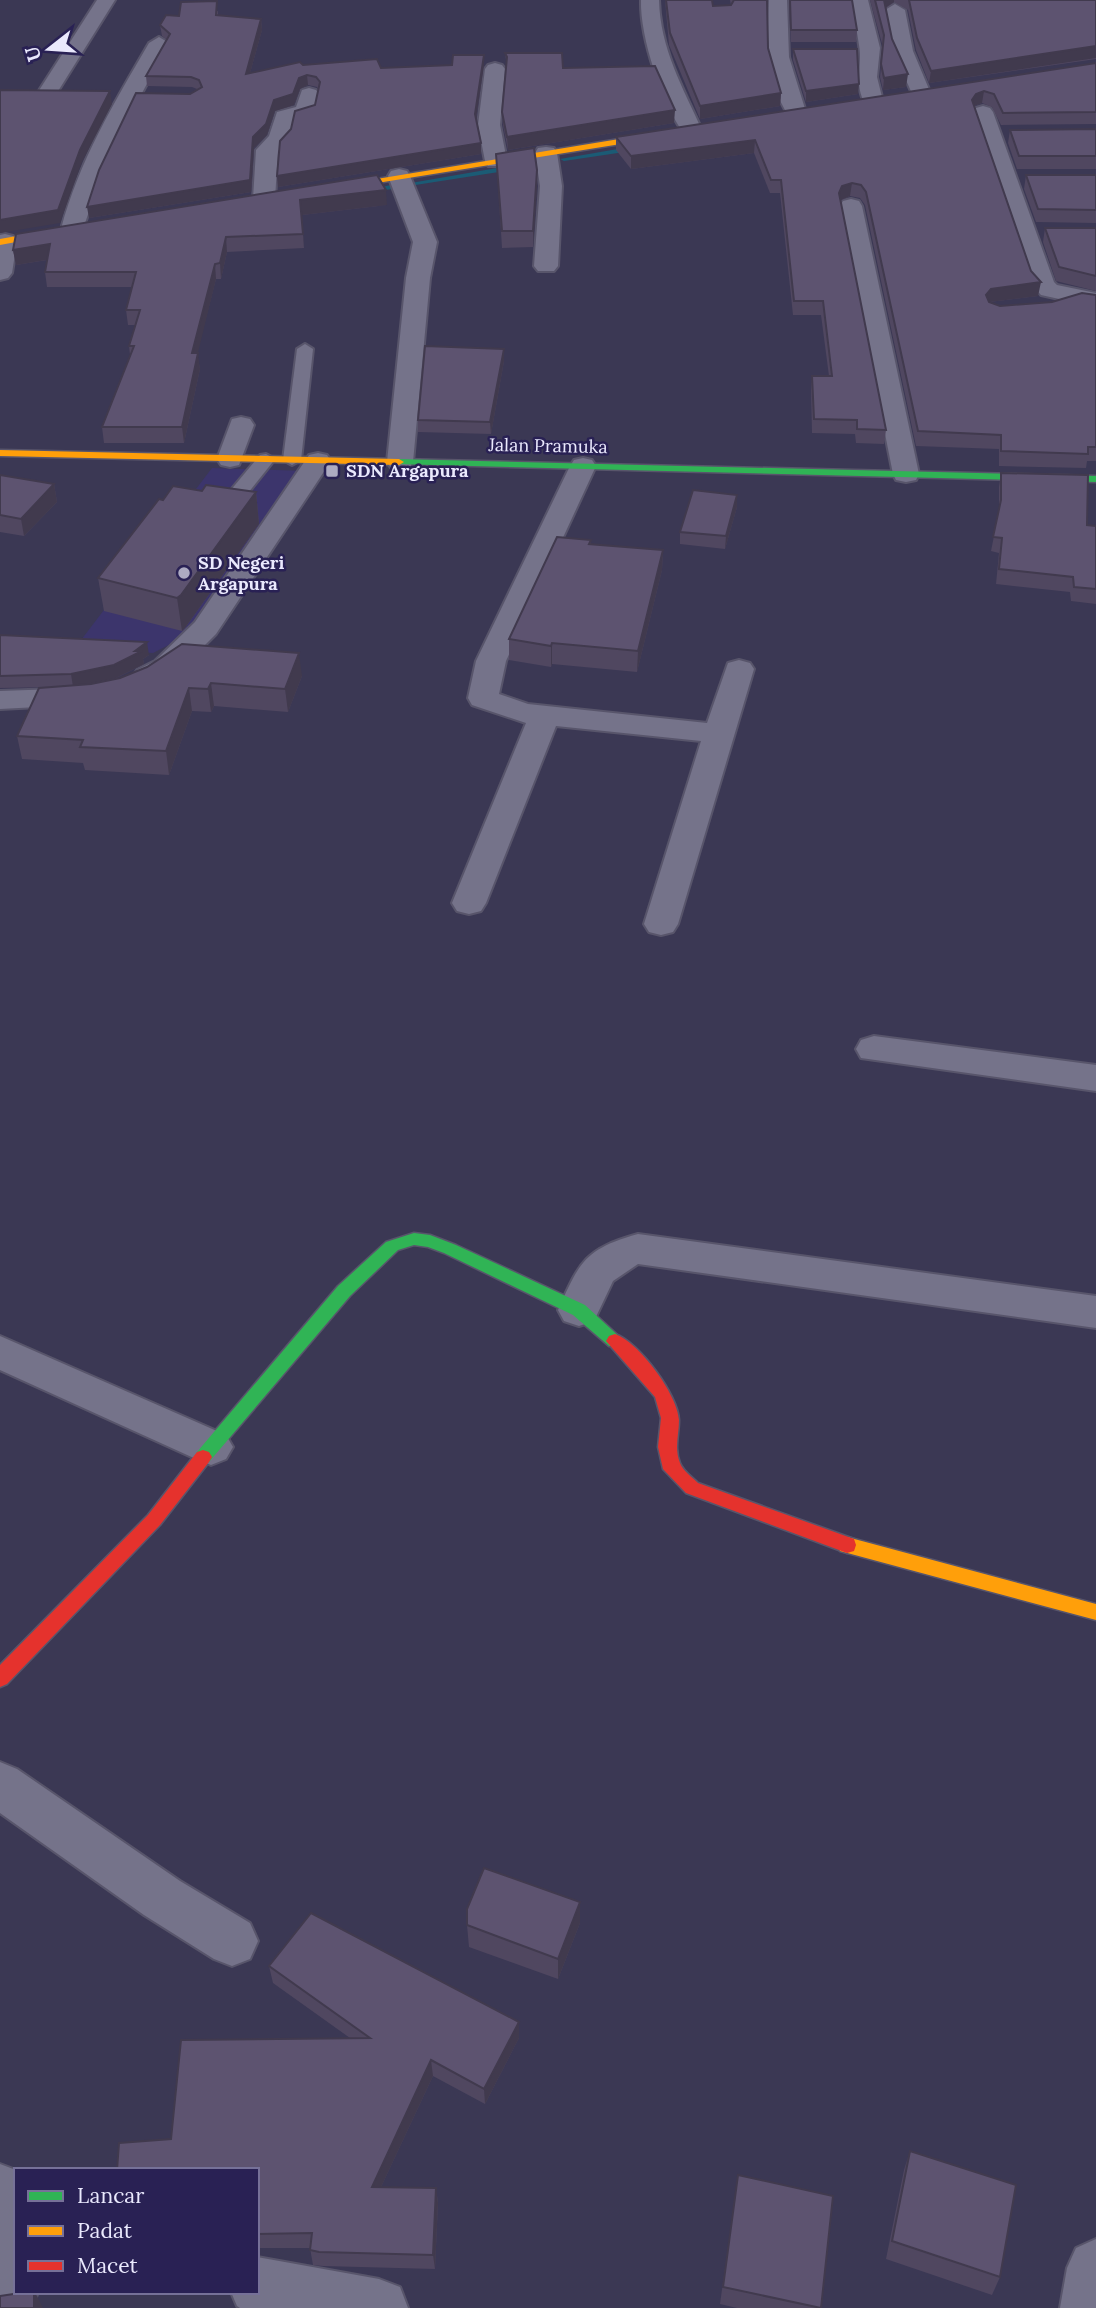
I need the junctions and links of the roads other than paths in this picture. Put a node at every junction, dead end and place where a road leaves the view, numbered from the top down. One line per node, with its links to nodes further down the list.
1 (106, 0): 9 (street)
2 (650, 0): 19 (street)
3 (778, 0): 17 (street)
4 (859, 0): 16 (street)
5 (895, 10): 13 (street)
6 (159, 43): 14 (street)
7 (495, 69): 23 (street)
8 (24, 92): 9 (street)
9 (48, 92): 10 (street)
10 (74, 93)
11 (100, 94): 14 (street)
12 (309, 94): 28 (street)
13 (920, 94)
14 (127, 95): 15 (street); 30 (street)
15 (156, 96)
16 (874, 101)
17 (798, 112)
18 (982, 112): 20 (street)
19 (697, 129): 22 (street)
20 (992, 134): 21 (street); 25 (street)
21 (1015, 134)
22 (546, 153): 23 (street); 34 (street)
23 (496, 161): 24 (street)
24 (399, 176): 27 (street); 44 (street)
25 (1008, 179): 26 (street); 31 (street)
26 (1033, 179)
27 (304, 192)
28 (262, 199)
29 (851, 206): 46 (street)
30 (78, 228): 33 (street)
31 (1023, 232): 32 (street); 36 (street)
32 (1047, 232)
33 (3, 241): 35 (street)
34 (546, 266)
35 (0, 273)
36 (1087, 298): 37 (street)
37 (1037, 307)
38 (305, 349): 43 (lane)
39 (241, 425): 41 (street)
40 (0, 453): 41 (street, Jalan Pramuka)
41 (230, 459): 42 (street, Jalan Pramuka)
42 (266, 459): 43 (street, Jalan Pramuka); 48 (lane)
43 (305, 460): 44 (street, Jalan Pramuka); 50 (street)
44 (400, 462): 45 (street, Jalan Pramuka)
45 (583, 466): 46 (street, Jalan Pramuka); 51 (street)
46 (906, 474): 47 (street, Jalan Pramuka)
47 (1096, 479)
48 (222, 513)
49 (739, 669): 52 (street)
50 (0, 700)
51 (545, 715): 52 (street); 53 (street)
52 (719, 734): 54 (street)
53 (469, 904)
54 (661, 924)
55 (874, 1049): 56 (street)
56 (1096, 1078)
57 (579, 1310): 58 (street); 60 (street); 61 (street)
58 (1096, 1312)
59 (0, 1352): 60 (street)
60 (211, 1447): 62 (street)
61 (1096, 1612)
62 (0, 1678)
63 (0, 1785): 64 (street)
64 (232, 1941)
65 (0, 2192): 66 (street)
66 (0, 2246)
67 (1096, 2268): 70 (street)
68 (259, 2286): 69 (street)
69 (379, 2308)
70 (1089, 2308)

